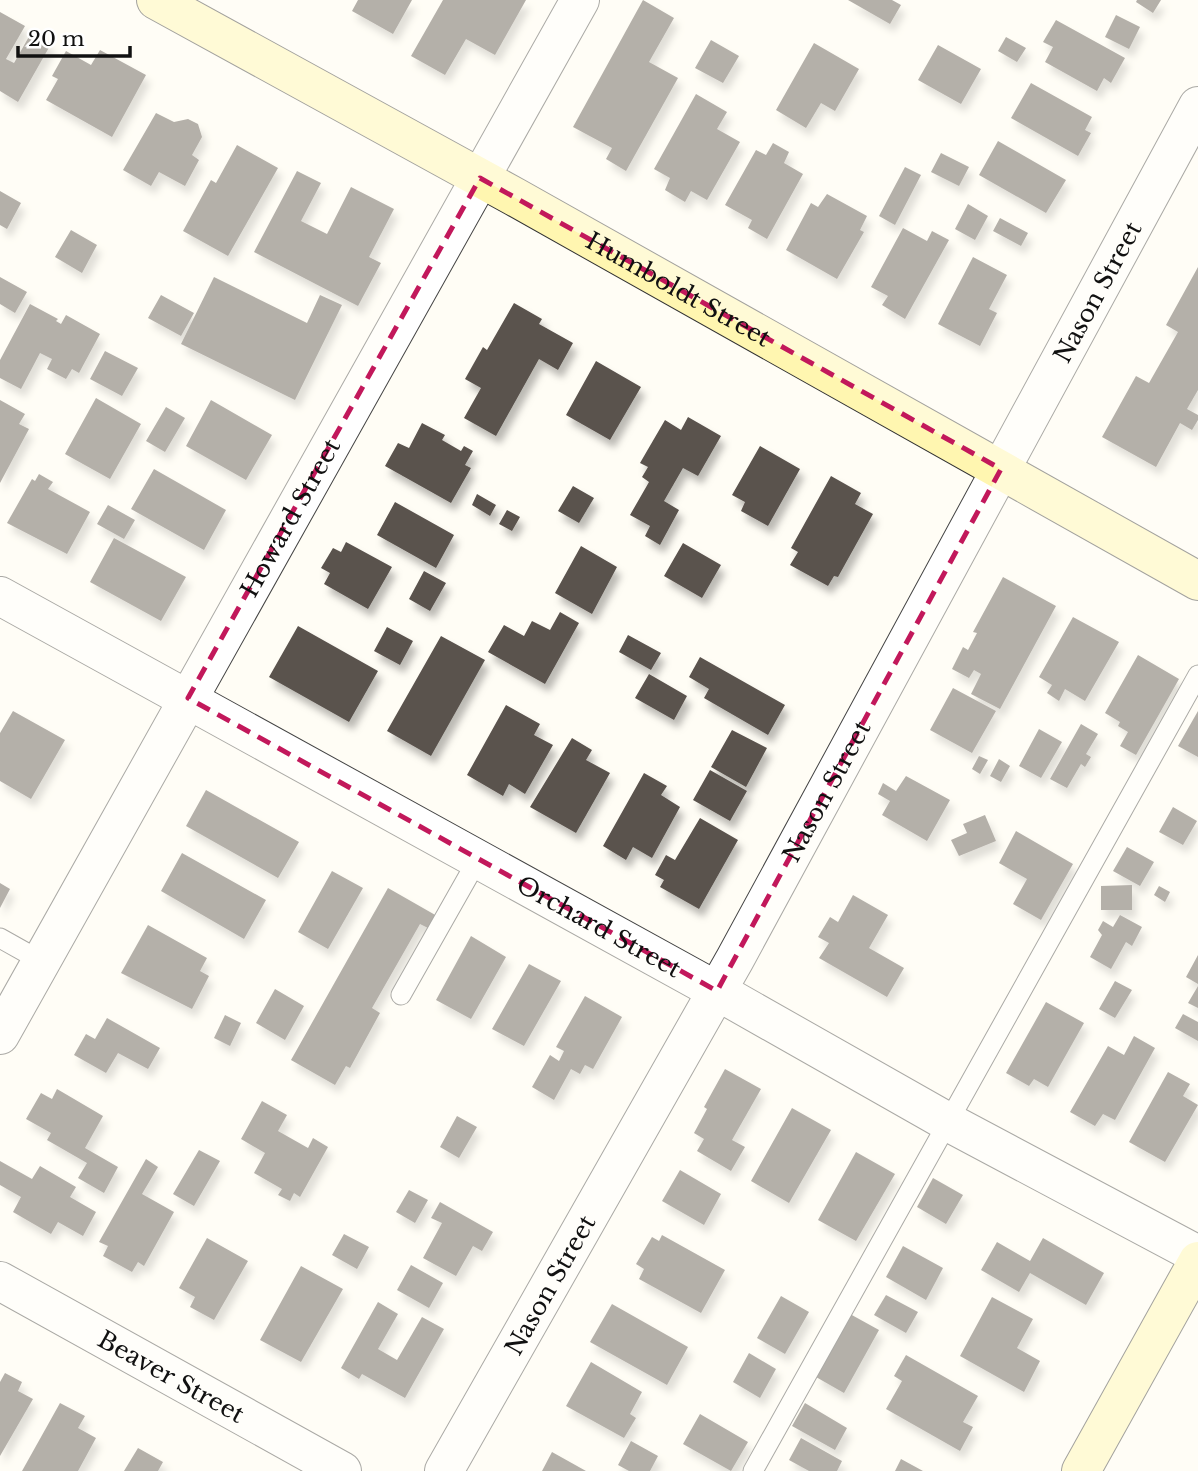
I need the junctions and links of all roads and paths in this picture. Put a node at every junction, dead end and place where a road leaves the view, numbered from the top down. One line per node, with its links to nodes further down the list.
1 (156, 0): 4 (street, Humboldt Street)
2 (580, 0): 4 (street, Howard Street)
3 (1198, 106): 5 (street, Nason Street)
4 (480, 178): 5 (street, Humboldt Street); 9 (street, Howard Street)
5 (1001, 469): 6 (street, Humboldt Street); 13 (street, Nason Street)
6 (1198, 580)
7 (0, 596): 9 (street, Orchard Street)
8 (1198, 675): 16 (lane)
9 (188, 698): 10 (street, Orchard Street); 12 (street, Howard Street)
10 (478, 859): 13 (street, Orchard Street); 14 (lane)
11 (0, 938): 12 (lane)
12 (41, 961): 15 (street, Howard Street)
13 (717, 991): 16 (street, Orchard Street); 20 (street, Nason Street)
14 (401, 996)
15 (0, 1035)
16 (948, 1122): 17 (street, Orchard Street); 21 (lane)
17 (1198, 1258): 22 (street)
18 (0, 1281): 19 (street, Beaver Street)
19 (342, 1471)
20 (444, 1471)
21 (753, 1471)
22 (1081, 1471)

